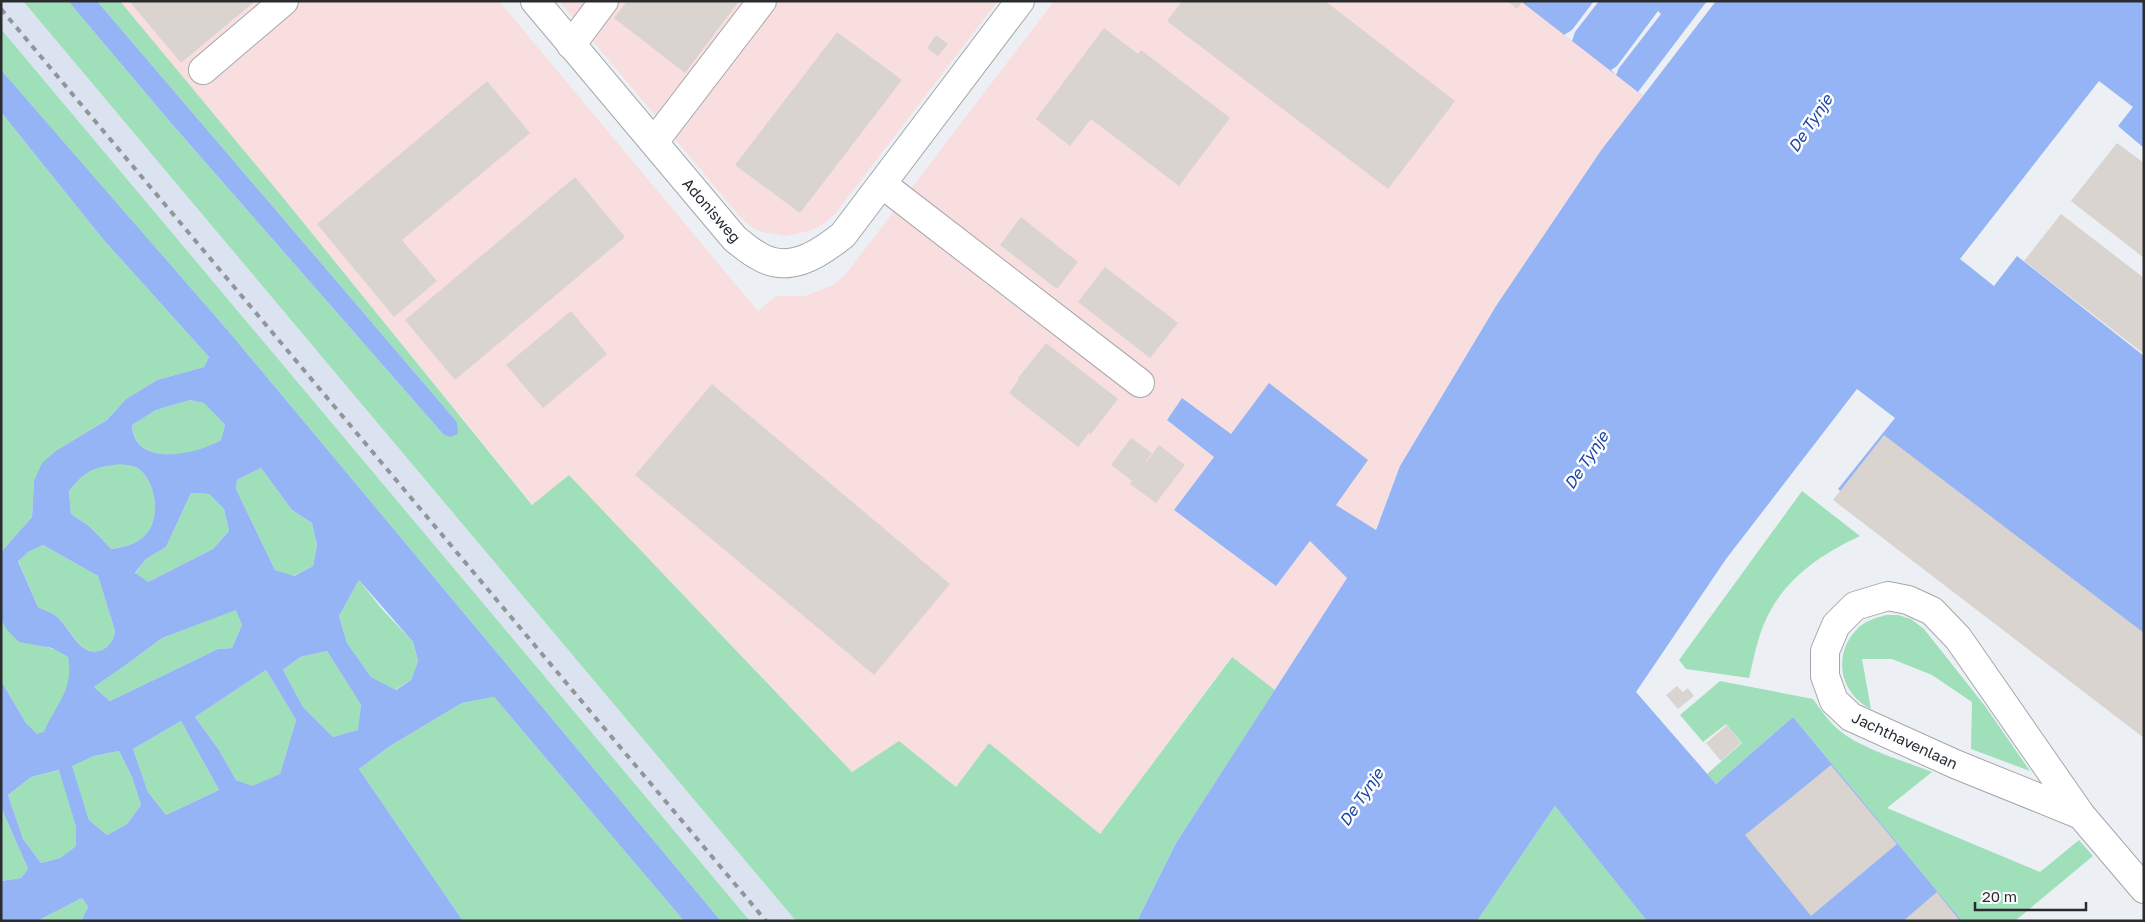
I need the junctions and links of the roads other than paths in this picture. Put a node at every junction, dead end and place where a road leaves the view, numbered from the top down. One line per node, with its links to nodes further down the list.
1 (284, 1): 7 (street)
2 (535, 1): 6 (street, Adonisweg)
3 (604, 1): 6 (street)
4 (762, 1): 8 (street)
5 (1020, 1): 9 (street, Adonisweg)
6 (571, 44): 8 (street, Adonisweg)
7 (203, 70)
8 (654, 142): 9 (street, Adonisweg)
9 (882, 184): 10 (street)
10 (1140, 383)
11 (2081, 815): 11 (street, Jachthavenlaan); 12 (street, Jachthavenlaan)
12 (2144, 888)

